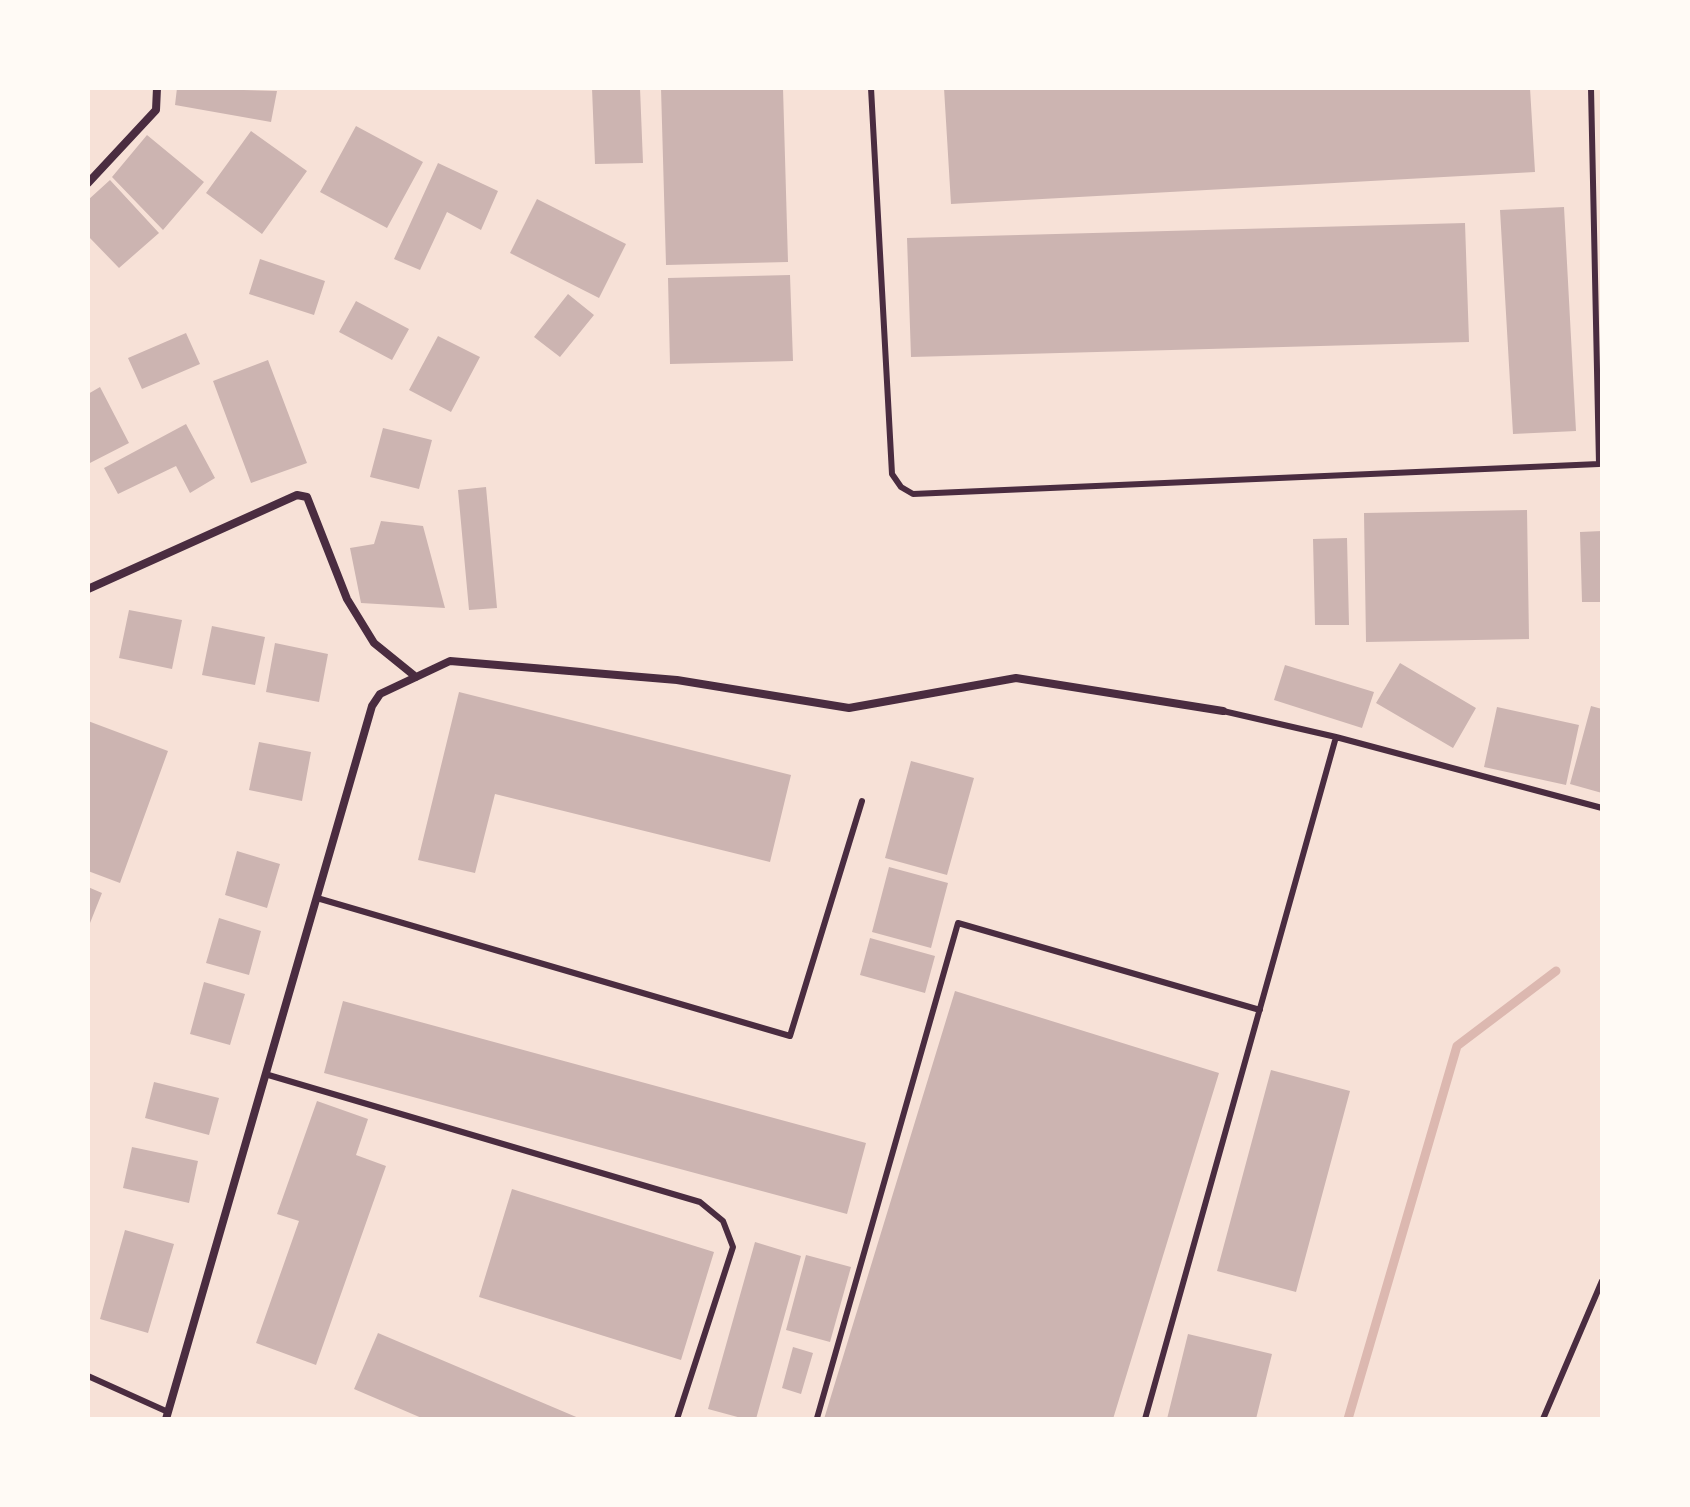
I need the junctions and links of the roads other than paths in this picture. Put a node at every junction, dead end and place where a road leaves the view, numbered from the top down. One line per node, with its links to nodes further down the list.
1 (157, 88): 4 (street)
2 (871, 88): 5 (lane)
3 (1591, 88): 5 (lane)
4 (88, 183)
5 (1600, 464)
6 (88, 589): 7 (street)
7 (416, 677): 8 (street); 12 (street)
8 (1223, 711): 9 (lane)
9 (1336, 737): 11 (lane); 13 (lane)
10 (862, 801): 12 (lane)
11 (1602, 808)
12 (317, 898): 14 (street)
13 (1260, 1010): 18 (lane); 20 (lane)
14 (265, 1074): 17 (street); 19 (lane)
15 (1602, 1281): 21 (lane)
16 (88, 1376): 17 (lane)
17 (167, 1416)
18 (817, 1418)
19 (677, 1419)
20 (1145, 1419)
21 (1543, 1419)

